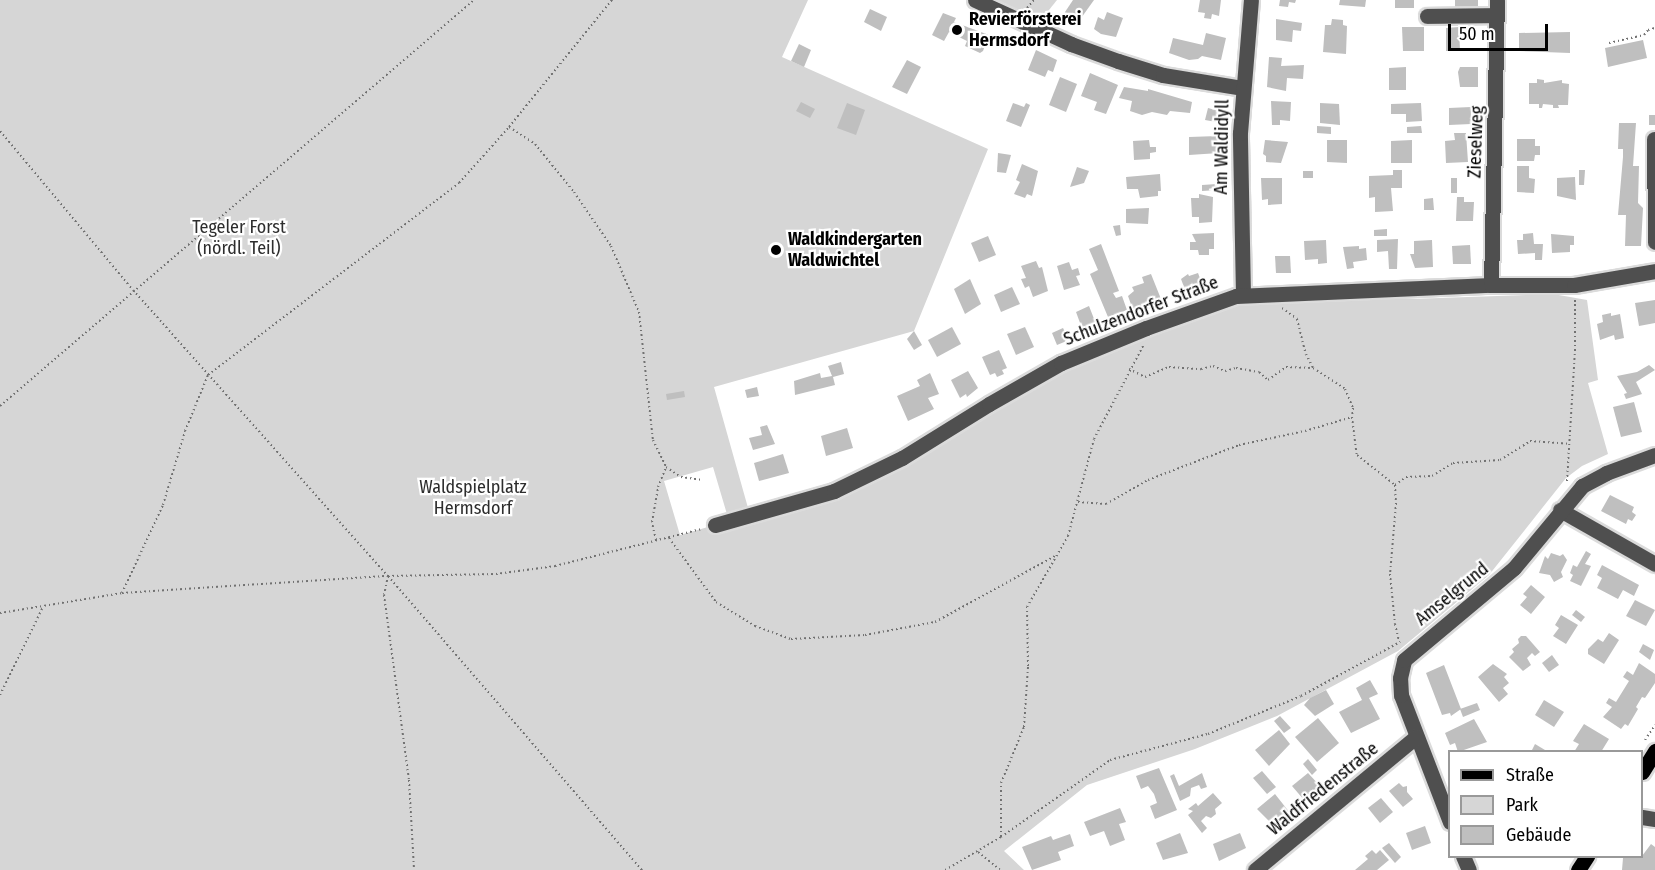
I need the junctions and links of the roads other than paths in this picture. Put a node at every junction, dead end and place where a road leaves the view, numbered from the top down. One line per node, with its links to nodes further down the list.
1 (975, 0): 5 (street)
2 (1251, 0): 5 (street, Am Waldidyll)
3 (1497, 7): 4 (street); 9 (street, Zieselweg)
4 (1427, 16)
5 (1242, 88): 10 (street, Am Waldidyll)
6 (1654, 139): 7 (street)
7 (1655, 242)
8 (1655, 271): 9 (street, Schulzendorfer Straße)
9 (1491, 285): 10 (street, Schulzendorfer Straße)
10 (1243, 295): 13 (street, Schulzendorfer Straße)
11 (1655, 455): 12 (street, Amselgrund)
12 (1565, 504): 14 (street); 15 (street, Amselgrund)
13 (715, 525)
14 (1655, 564)
15 (1416, 737): 18 (street, Amselgrund); 19 (street, Waldfriedenstraße)
16 (1649, 747): 17 (main road)
17 (1643, 766)
18 (1448, 819)
19 (1255, 870)

